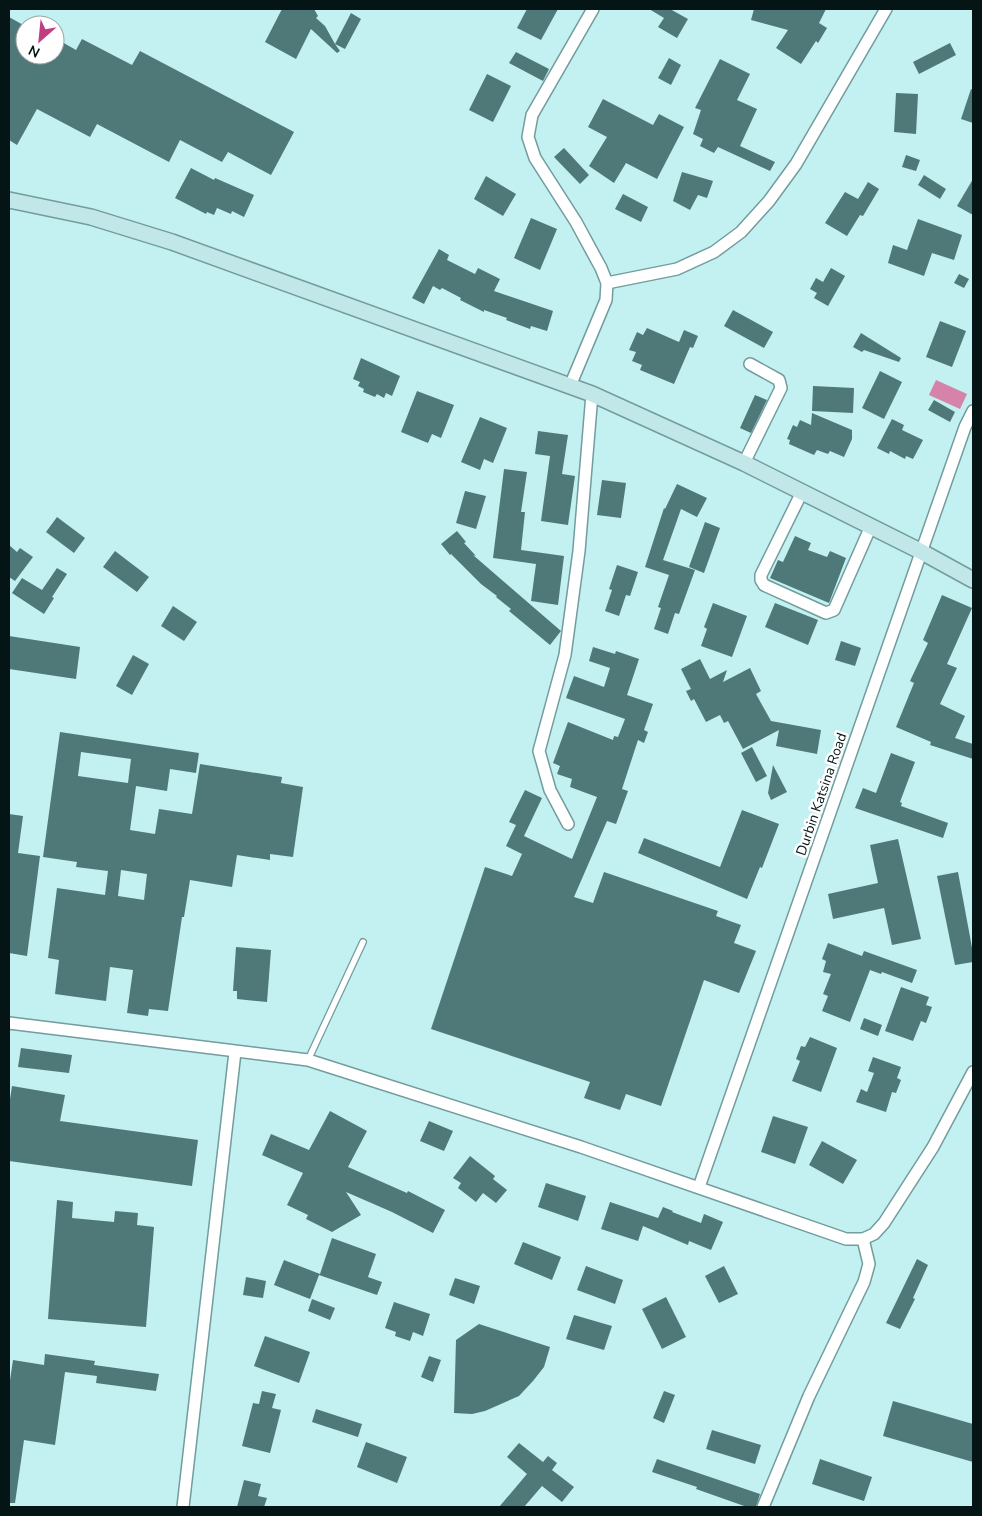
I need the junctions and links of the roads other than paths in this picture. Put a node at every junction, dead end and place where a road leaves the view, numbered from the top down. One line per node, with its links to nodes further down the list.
1 (593, 9): 4 (street)
2 (886, 9): 4 (street)
3 (9, 200): 6 (street)
4 (607, 283): 6 (street)
5 (750, 364): 9 (street)
6 (570, 386): 7 (street)
7 (592, 394): 9 (street); 14 (street)
8 (973, 411): 12 (street, Durbin Katsina Road)
9 (744, 463): 10 (street)
10 (802, 492): 11 (street); 11 (street)
11 (871, 526): 12 (street)
12 (922, 552): 13 (street); 20 (street, Durbin Katsina Road)
13 (973, 580)
14 (568, 824)
15 (362, 942): 18 (lane)
16 (9, 1023): 17 (street)
17 (235, 1052): 18 (street); 22 (street)
18 (308, 1060): 20 (street)
19 (973, 1072): 21 (street)
20 (699, 1187): 21 (street)
21 (863, 1239): 23 (street)
22 (183, 1507)
23 (763, 1507)

